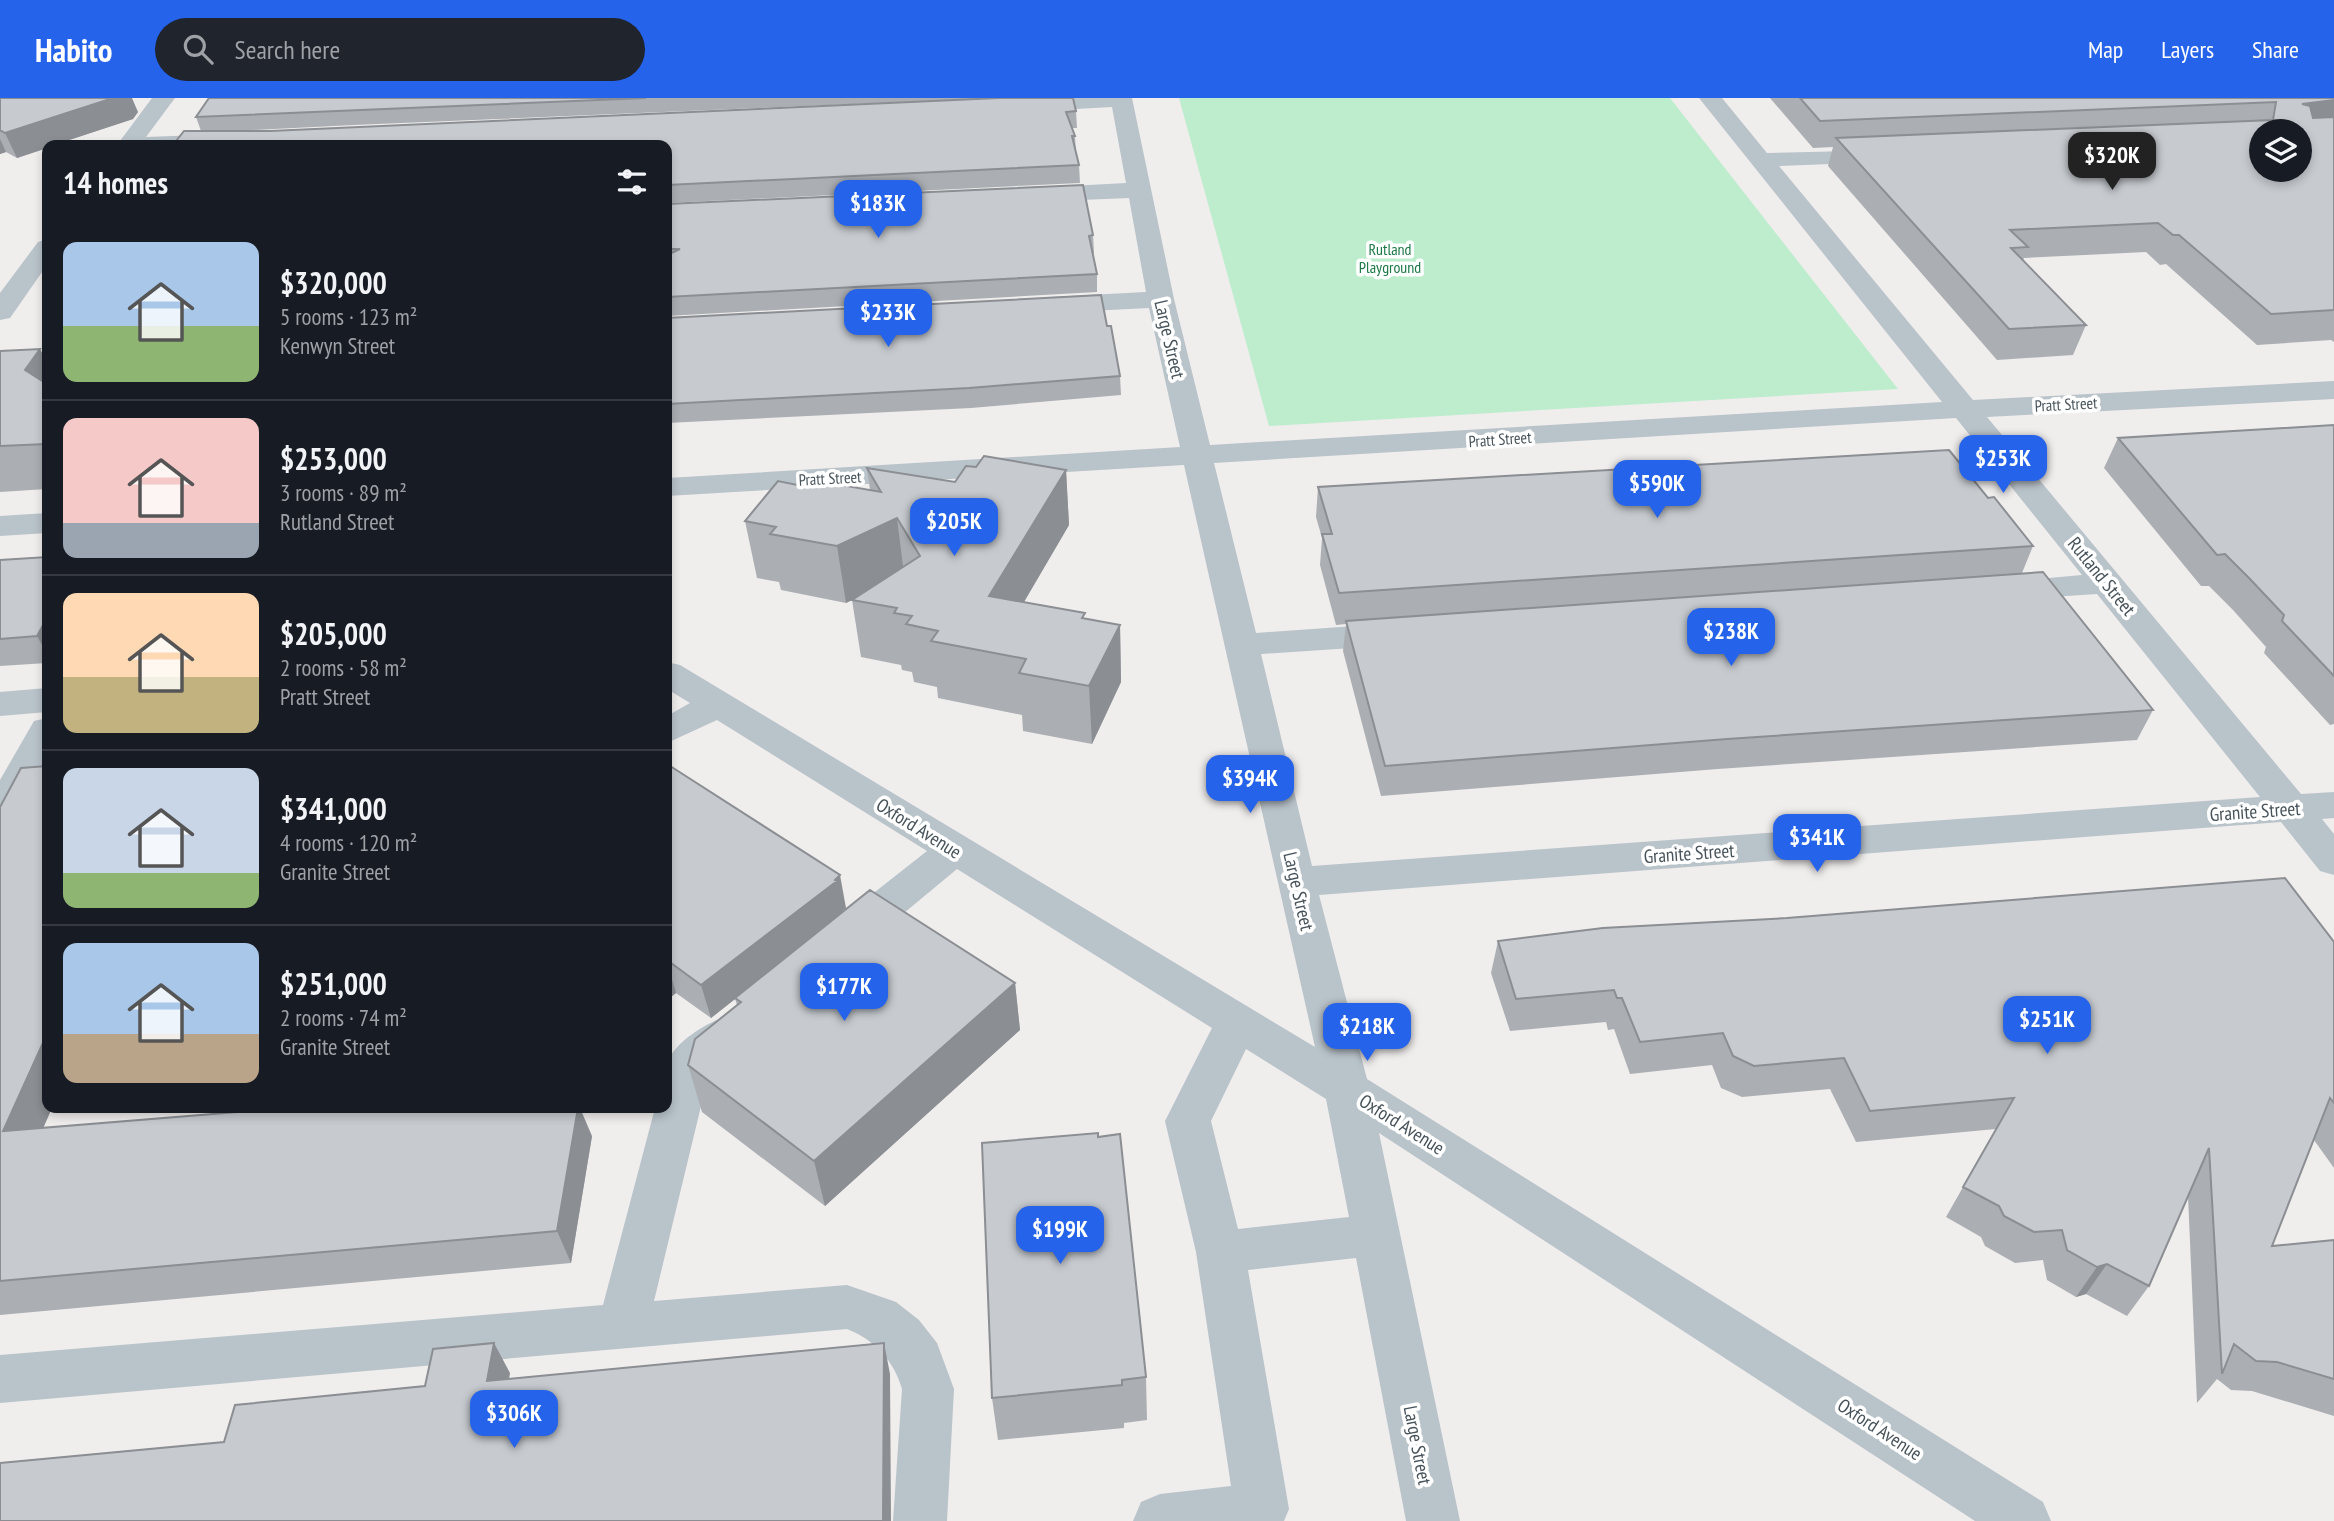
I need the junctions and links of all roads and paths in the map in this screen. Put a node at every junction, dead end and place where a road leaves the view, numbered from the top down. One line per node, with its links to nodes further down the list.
1 (164, 98): 6 (street)
2 (1710, 98): 9 (street, Rutland Street)
3 (1121, 99): 4 (street); 10 (street, Large Street)
4 (995, 106)
5 (254, 139): 7 (street)
6 (132, 140)
7 (233, 140)
8 (1901, 154): 9 (street)
9 (1763, 160): 19 (street, Rutland Street)
10 (1138, 190): 11 (street); 15 (street, Large Street)
11 (1012, 196)
12 (42, 251): 13 (street)
13 (11, 276): 14 (street); 17 (street)
14 (42, 295)
15 (1161, 299): 16 (street); 20 (street, Large Street)
16 (1021, 306)
17 (0, 312)
18 (2334, 390): 19 (street, Pratt Street)
19 (1966, 409): 20 (street, Pratt Street); 24 (street, Rutland Street)
20 (1197, 458): 21 (street, Pratt Street); 27 (street, Large Street)
21 (672, 487)
22 (42, 523): 23 (street)
23 (0, 526)
24 (2107, 583): 25 (street); 35 (street, Rutland Street)
25 (1969, 593)
26 (1431, 631): 27 (street)
27 (1241, 645): 39 (street, Large Street)
28 (672, 676): 31 (street, Oxford Avenue)
29 (42, 700): 30 (street)
30 (0, 704)
31 (718, 704): 32 (street); 37 (street, Oxford Avenue)
32 (672, 728)
33 (42, 739): 36 (street)
34 (2334, 805): 35 (street, Granite Street)
35 (2290, 809): 38 (street, Rutland Street); 39 (street, Granite Street)
36 (0, 813)
37 (956, 850): 40 (street); 42 (street, Oxford Avenue)
38 (2334, 861)
39 (1296, 882): 44 (street, Large Street)
40 (816, 962)
41 (763, 1004): 43 (street)
42 (1237, 1022): 44 (street, Oxford Avenue); 48 (street)
43 (678, 1064): 45 (street)
44 (1347, 1090): 47 (street, Large Street); 54 (street, Oxford Avenue)
45 (672, 1093)
46 (668, 1113): 49 (street)
47 (1376, 1235): 48 (street); 53 (street, Large Street)
48 (1220, 1252): 52 (street)
49 (624, 1326): 50 (street); 51 (street)
50 (0, 1379)
51 (920, 1521)
52 (1160, 1521)
53 (1433, 1521)
54 (2024, 1521)

